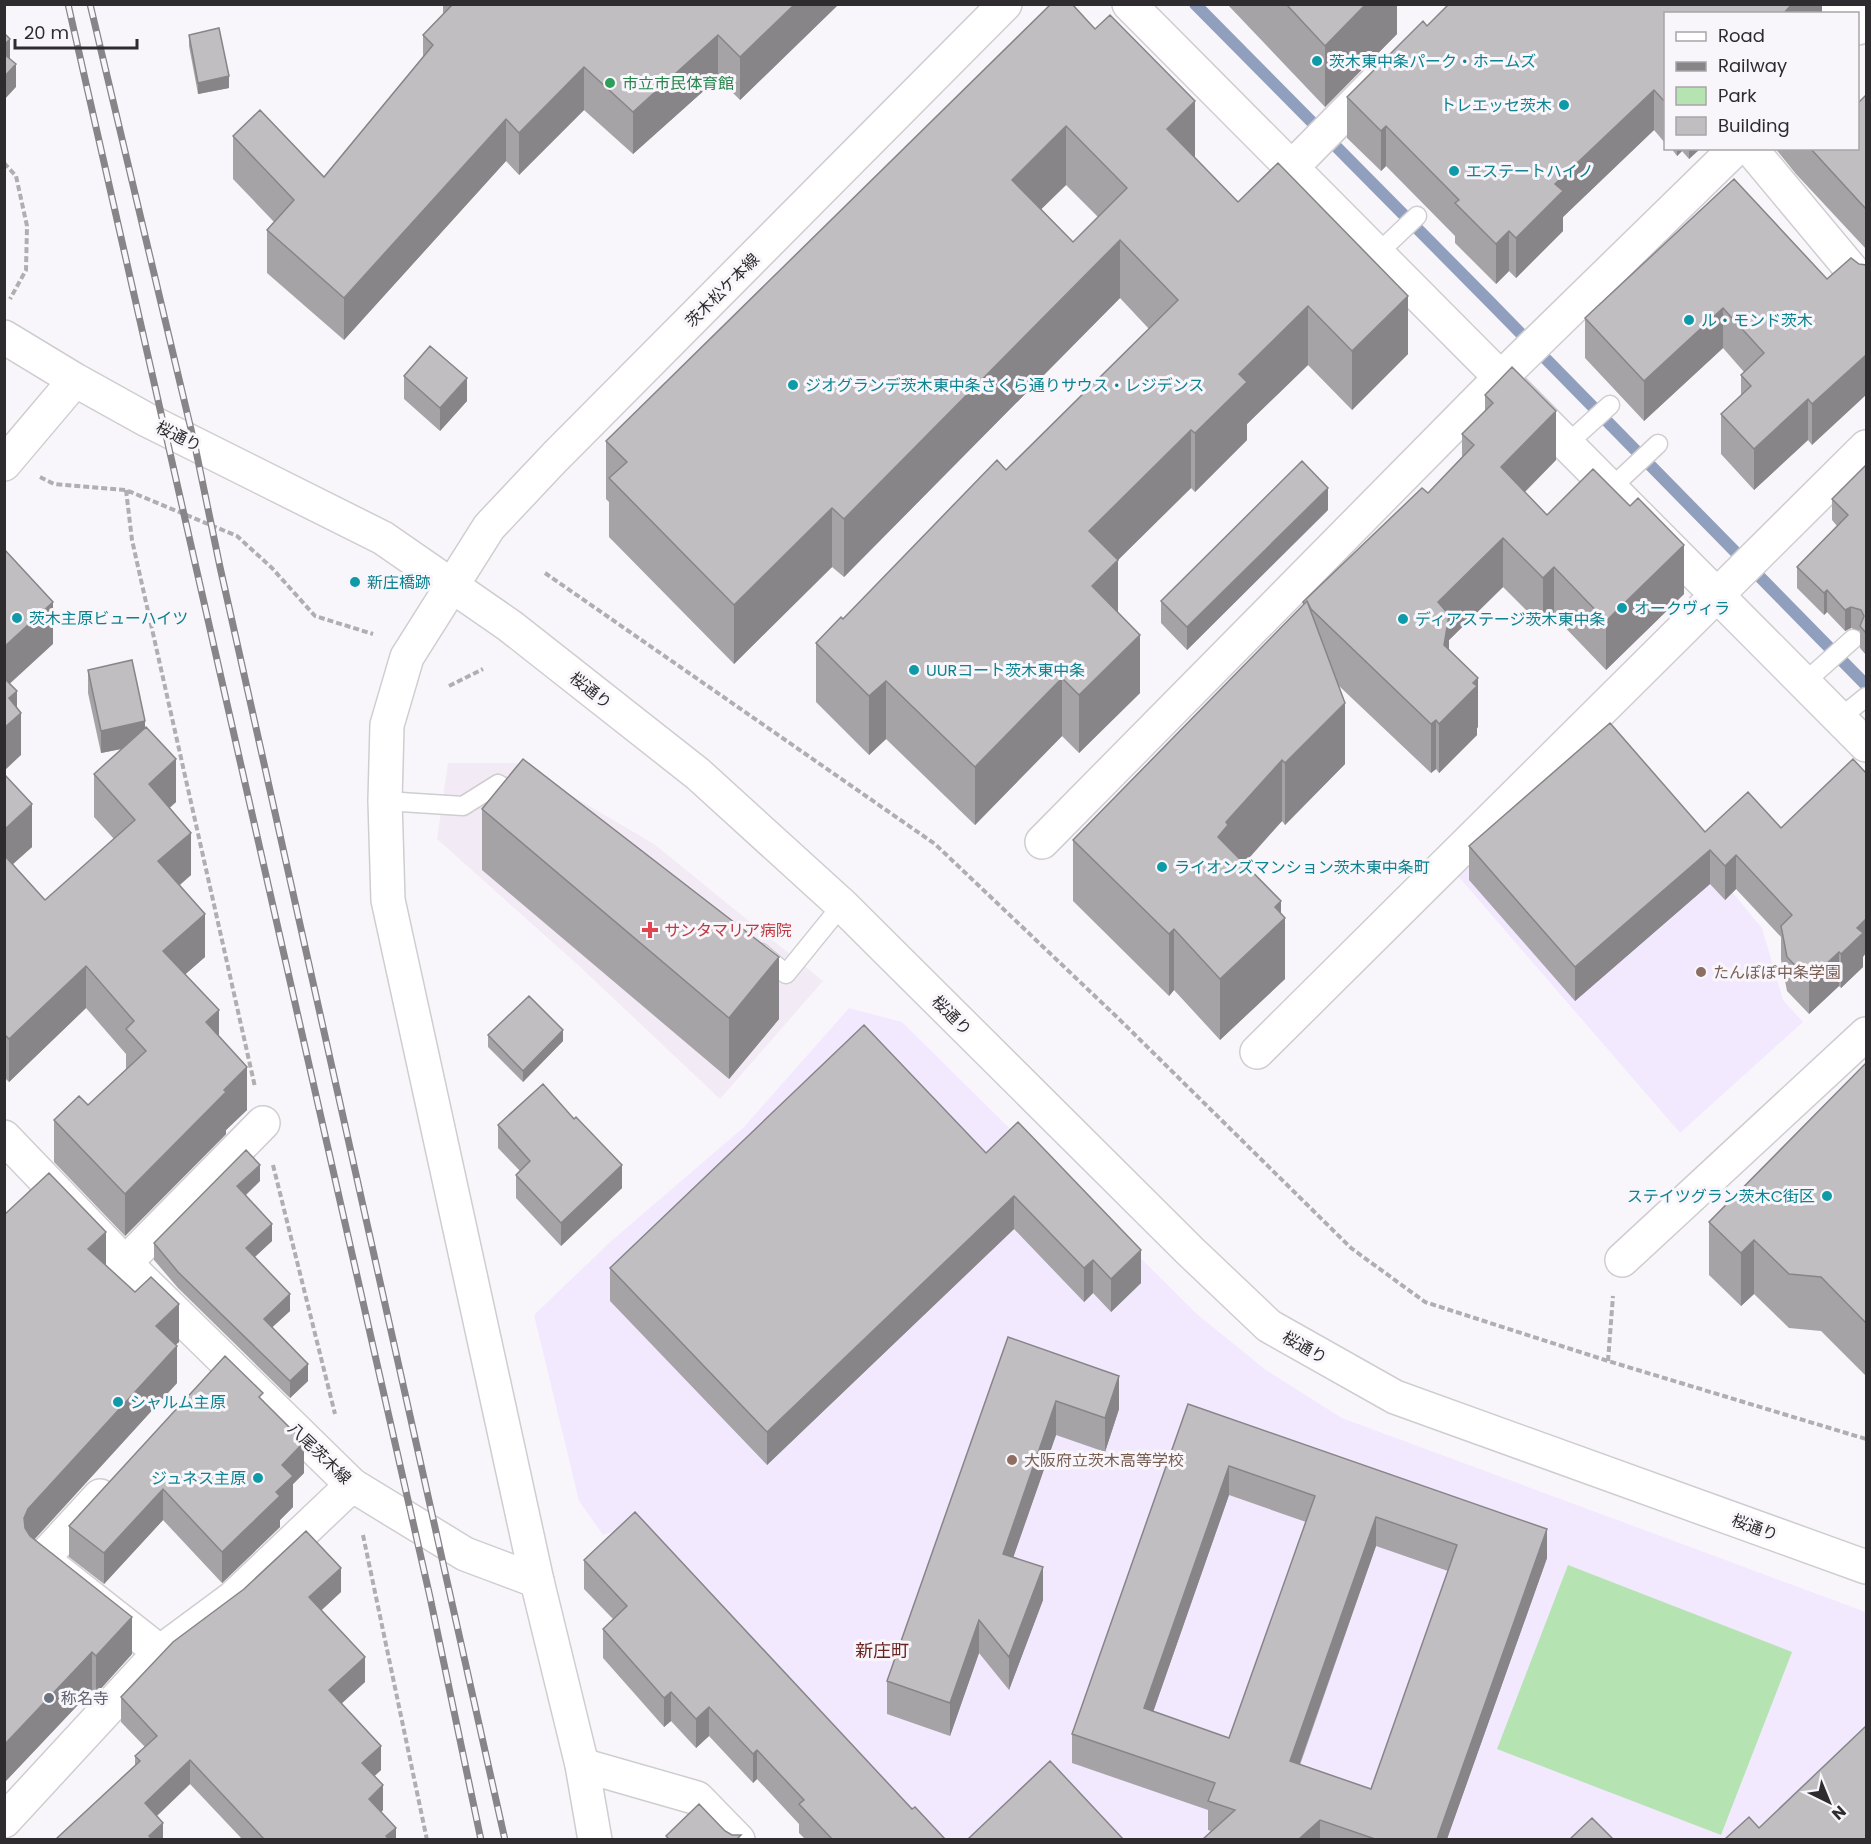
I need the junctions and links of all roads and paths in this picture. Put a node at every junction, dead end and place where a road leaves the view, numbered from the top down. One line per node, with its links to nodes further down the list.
1 (1005, 4): 22 (street, 茨木松ケ本線)
2 (1129, 4): 6 (street)
3 (1396, 62): 6 (street)
4 (1734, 150): 13 (street)
5 (1752, 150): 11 (street)
6 (1300, 159): 9 (street)
7 (4, 163): 10 (path)
8 (1417, 216): 9 (lane)
9 (1377, 254): 13 (street)
10 (16, 287)
11 (1866, 287)
12 (4, 337): 14 (street, 桜通り)
13 (1510, 370): 16 (street); 33 (street)
14 (75, 380): 19 (street); 22 (street, 桜通り)
15 (1610, 405): 16 (lane)
16 (1568, 444): 20 (street)
17 (1658, 444): 20 (lane)
18 (1866, 447): 23 (street)
19 (6, 463): 24 (path)
20 (1611, 488): 23 (street)
21 (545, 573): 42 (path)
22 (453, 586): 31 (street, 茨木松ケ本線); 34 (street, 桜通り)
23 (1725, 587): 27 (street); 37 (street)
24 (373, 634)
25 (1849, 642): 27 (lane)
26 (483, 669): 28 (path)
27 (1814, 675): 29 (street)
28 (449, 686)
29 (1854, 707): 30 (street)
30 (1866, 745)
31 (385, 801): 32 (lane); 47 (street, 茨木松ケ本線)
32 (539, 807)
33 (1042, 842)
34 (842, 905): 35 (lane); 46 (street, 桜通り)
35 (751, 945)
36 (1866, 1035): 40 (street)
37 (1257, 1052)
38 (263, 1123): 41 (street)
39 (5, 1138): 41 (street, 八尾茨木線)
40 (1622, 1260): 42 (path)
41 (125, 1263): 45 (street, 八尾茨木線)
42 (1608, 1361): 43 (path)
43 (1866, 1439)
44 (121, 1473): 48 (street)
45 (352, 1485): 47 (street, 八尾茨木線); 48 (street)
46 (1866, 1567)
47 (537, 1581): 49 (street)
48 (160, 1652): 50 (street)
49 (582, 1765): 51 (street); 52 (street)
50 (4, 1821)
51 (595, 1839)
52 (738, 1839)

